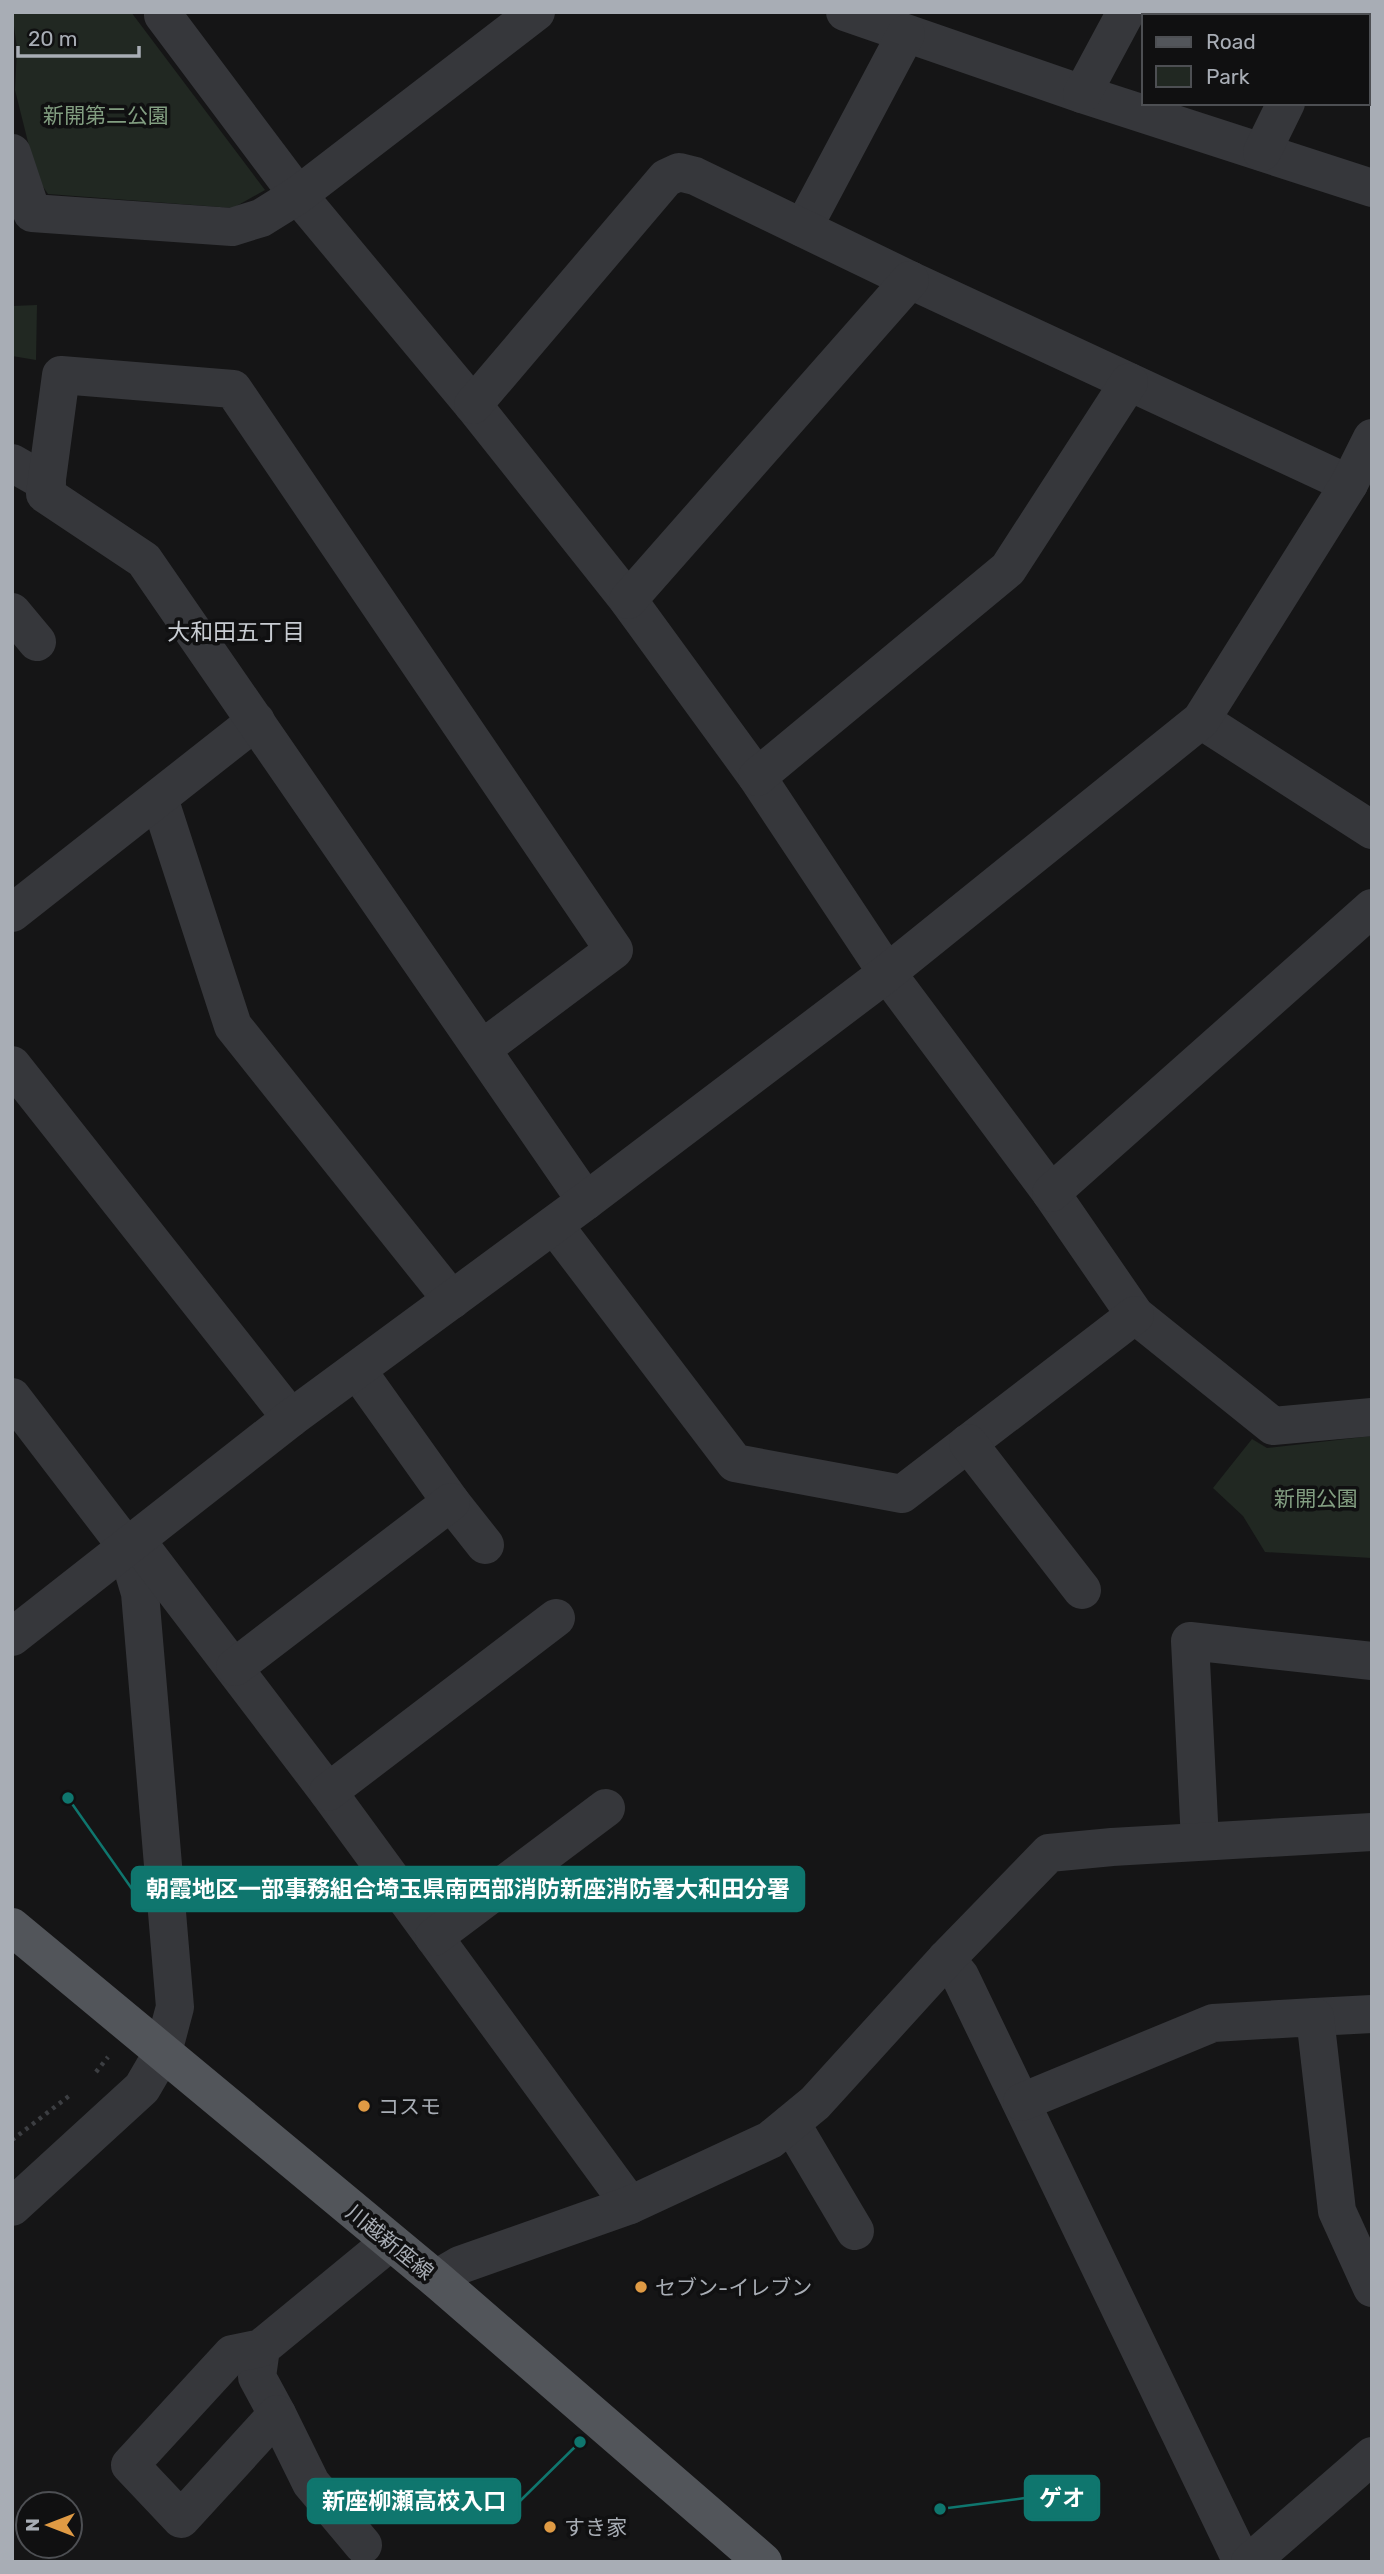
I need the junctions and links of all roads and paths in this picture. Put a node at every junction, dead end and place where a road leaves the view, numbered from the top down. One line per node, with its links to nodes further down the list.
1 (166, 12): 11 (street)
2 (536, 12): 11 (street)
3 (845, 12): 5 (street)
4 (1126, 12): 6 (street)
5 (906, 34): 6 (street); 13 (street)
6 (1082, 94): 8 (street)
7 (1285, 105): 8 (street)
8 (1262, 152): 10 (street)
9 (12, 153): 12 (street)
10 (1372, 188)
11 (298, 195): 12 (street); 16 (street)
12 (22, 213)
13 (803, 228): 14 (street); 16 (street)
14 (910, 280): 15 (street); 21 (street)
15 (1129, 382): 20 (street); 26 (street)
16 (473, 405): 21 (street)
17 (1372, 438): 20 (street)
18 (12, 463): 19 (street)
19 (47, 483): 25 (street); 32 (street)
20 (1349, 484): 24 (street)
21 (628, 600): 26 (street)
22 (12, 612): 23 (street)
23 (37, 642)
24 (1201, 720): 28 (street); 31 (street)
25 (256, 722): 27 (street); 32 (street)
26 (757, 778): 31 (street)
27 (159, 798): 30 (street); 37 (street)
28 (1372, 830)
29 (1372, 908): 34 (street)
30 (12, 913)
31 (887, 973): 34 (street); 35 (street)
32 (482, 1049): 35 (street)
33 (12, 1065): 42 (street)
34 (1051, 1193): 38 (street)
35 (586, 1201): 36 (street)
36 (554, 1225): 37 (street); 43 (street)
37 (452, 1300): 39 (street)
38 (1135, 1315): 41 (street); 43 (street)
39 (357, 1370): 42 (street); 44 (street)
40 (12, 1397): 45 (street)
41 (1372, 1416)
42 (291, 1418): 45 (street)
43 (968, 1443): 47 (street)
44 (451, 1502): 46 (street); 51 (street)
45 (131, 1543): 49 (street); 51 (street); 62 (street)
46 (485, 1545)
47 (1082, 1590)
48 (556, 1618): 52 (street)
49 (12, 1637)
50 (1372, 1661): 55 (street)
51 (235, 1667): 52 (street)
52 (328, 1792): 57 (street)
53 (606, 1808): 57 (street)
54 (1372, 1832): 55 (street)
55 (1200, 1841): 58 (street)
56 (12, 1927): 61 (main road, 川越新座線)
57 (434, 1937): 68 (street)
58 (946, 1959): 65 (street); 66 (street)
59 (1372, 2014): 60 (street)
60 (1315, 2017): 65 (street); 73 (street)
61 (131, 2025): 62 (main road, 川越新座線); 63 (path)
62 (163, 2052): 69 (street); 71 (main road, 川越新座線)
63 (90, 2080)
64 (79, 2089): 67 (path)
65 (1022, 2102): 79 (street)
66 (791, 2123): 68 (street); 70 (street)
67 (12, 2140)
68 (630, 2205): 72 (street)
69 (12, 2207)
70 (855, 2231)
71 (390, 2242): 72 (main road, 川越新座線); 74 (street)
72 (436, 2279): 78 (main road, 川越新座線)
73 (1372, 2288)
74 (261, 2348): 75 (street); 75 (street)
75 (277, 2414): 77 (street)
76 (1372, 2456): 80 (street)
77 (363, 2545)
78 (763, 2562)
79 (1242, 2562)
80 (1250, 2562)

